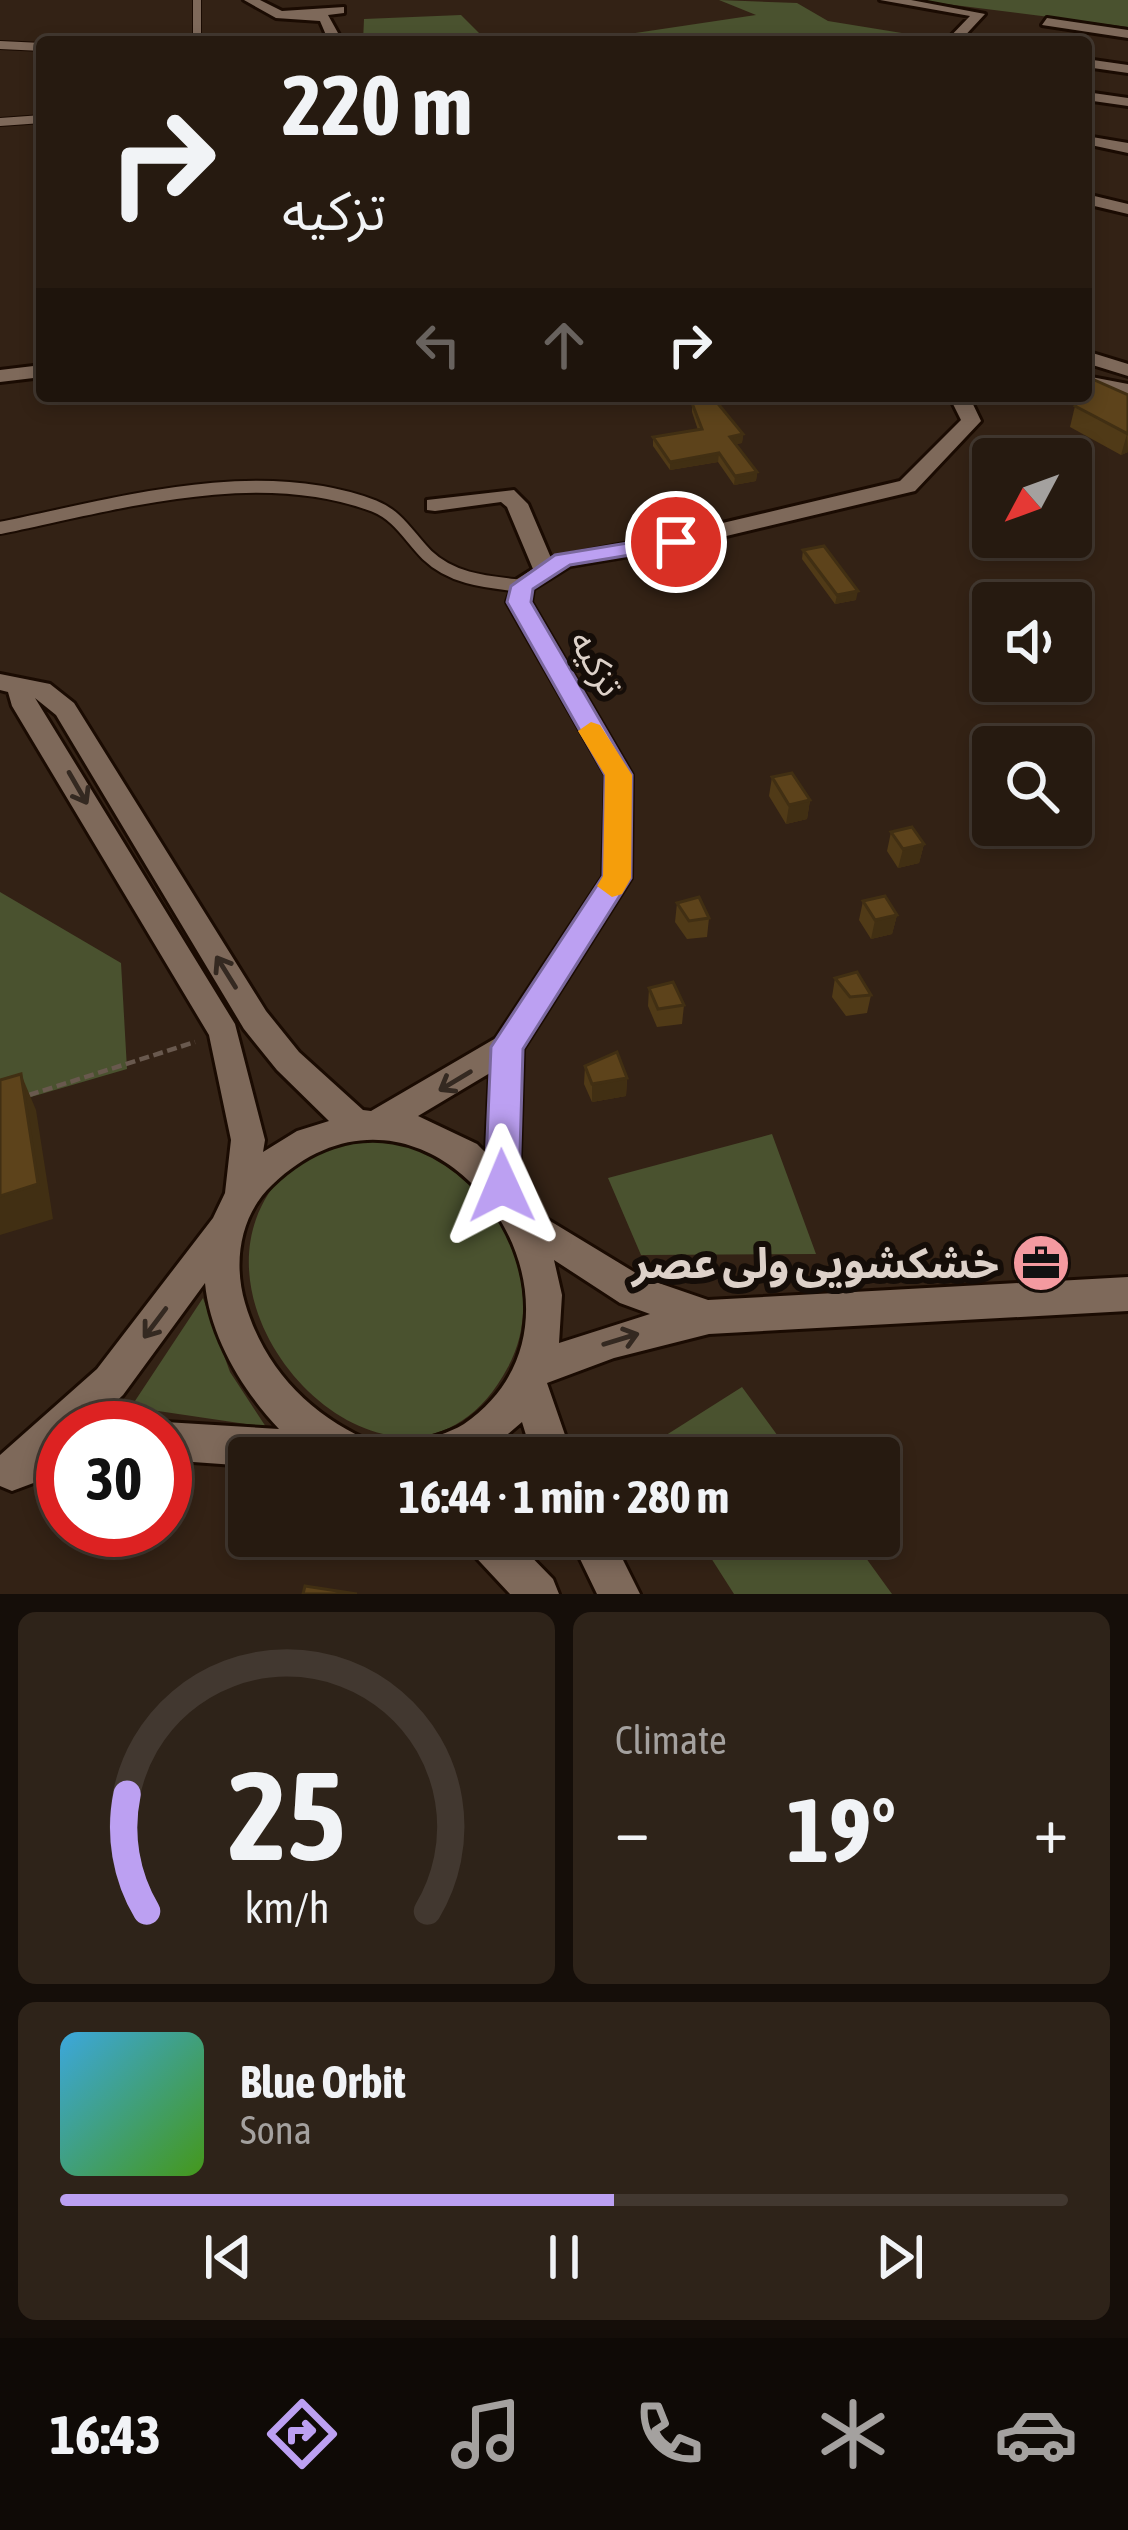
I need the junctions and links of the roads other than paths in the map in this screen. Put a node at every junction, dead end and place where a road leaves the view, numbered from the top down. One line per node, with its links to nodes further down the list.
1 (197, 0): 8 (lane)
2 (250, 0): 5 (street)
3 (886, 0): 10 (street)
4 (340, 10): 5 (street)
5 (297, 14): 9 (street)
6 (1047, 22): 7 (street)
7 (1128, 34)
8 (196, 36)
9 (333, 36)
10 (959, 36)
11 (0, 45): 12 (lane)
12 (36, 47)
13 (1092, 64): 14 (street)
14 (1128, 69)
15 (1092, 97): 16 (street)
16 (1128, 102)
17 (36, 119): 18 (lane)
18 (0, 122)
19 (1092, 141): 20 (street)
20 (1128, 148)
21 (1092, 200): 22 (street)
22 (1128, 209)
23 (1092, 359): 24 (street)
24 (1128, 370)
25 (36, 372): 26 (street)
26 (0, 376)
27 (1092, 383): 28 (street)
28 (1128, 390)
29 (962, 402): 32 (street)
30 (435, 506): 32 (street)
31 (0, 528): 33 (lane)
32 (544, 568): 33 (street)
33 (522, 586): 37 (street, تزکیه)
34 (10, 685): 35 (street, one-way to 34); 36 (street, one-way to 36)
35 (255, 1020): 36 (street); 38 (street)
36 (224, 1033): 40 (street)
37 (507, 1047): 38 (street, تزکیه, one-way to 38); 39 (street)
38 (368, 1123): 39 (street); 40 (street, تزکیه)
39 (502, 1186): 41 (street)
40 (241, 1191): 42 (street)
41 (526, 1223): 44 (street); 45 (street)
42 (225, 1229): 46 (street); 52 (street, one-way to 52)
43 (1128, 1294): 44 (street)
44 (709, 1317): 45 (street, one-way to 44)
45 (531, 1376): 47 (street); 48 (street)
46 (318, 1437)
47 (479, 1437)
48 (547, 1437)
49 (192, 1443): 50 (street)
50 (228, 1446)
51 (36, 1462): 52 (street)
52 (6, 1474)
53 (503, 1557): 55 (street)
54 (600, 1557): 56 (street)
55 (538, 1594)
56 (619, 1594)

